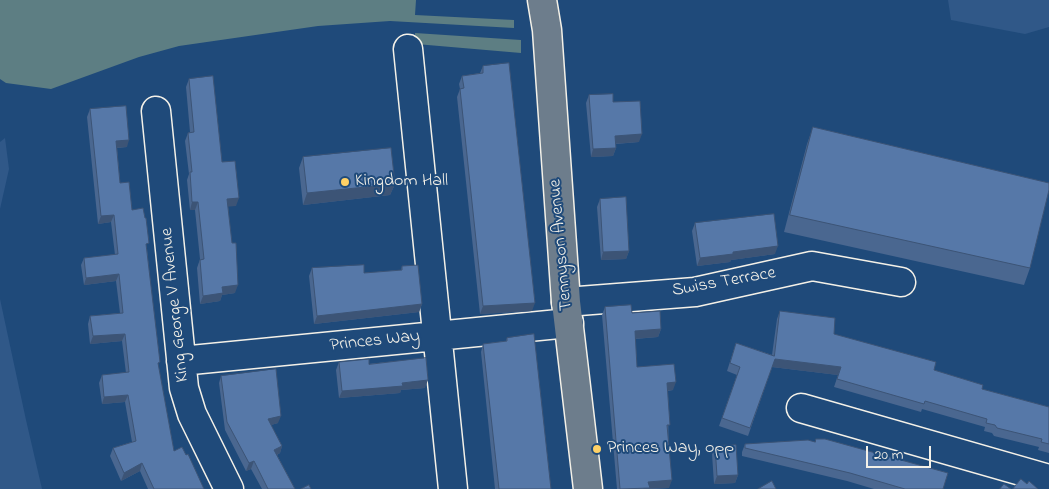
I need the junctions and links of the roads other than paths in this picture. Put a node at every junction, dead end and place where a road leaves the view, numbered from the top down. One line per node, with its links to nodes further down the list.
1 (542, 0): 5 (main road, Tennyson Avenue)
2 (408, 49): 6 (street)
3 (156, 111): 7 (street, King George V Avenue)
4 (889, 273): 5 (street, Swiss Terrace)
5 (568, 312): 6 (street, Princes Way); 12 (main road, Tennyson Avenue)
6 (438, 336): 7 (street, Princes Way); 11 (street)
7 (180, 361): 10 (street, King George V Avenue)
8 (801, 408): 9 (street)
9 (1049, 479)
10 (229, 489)
11 (453, 489)
12 (588, 489)

